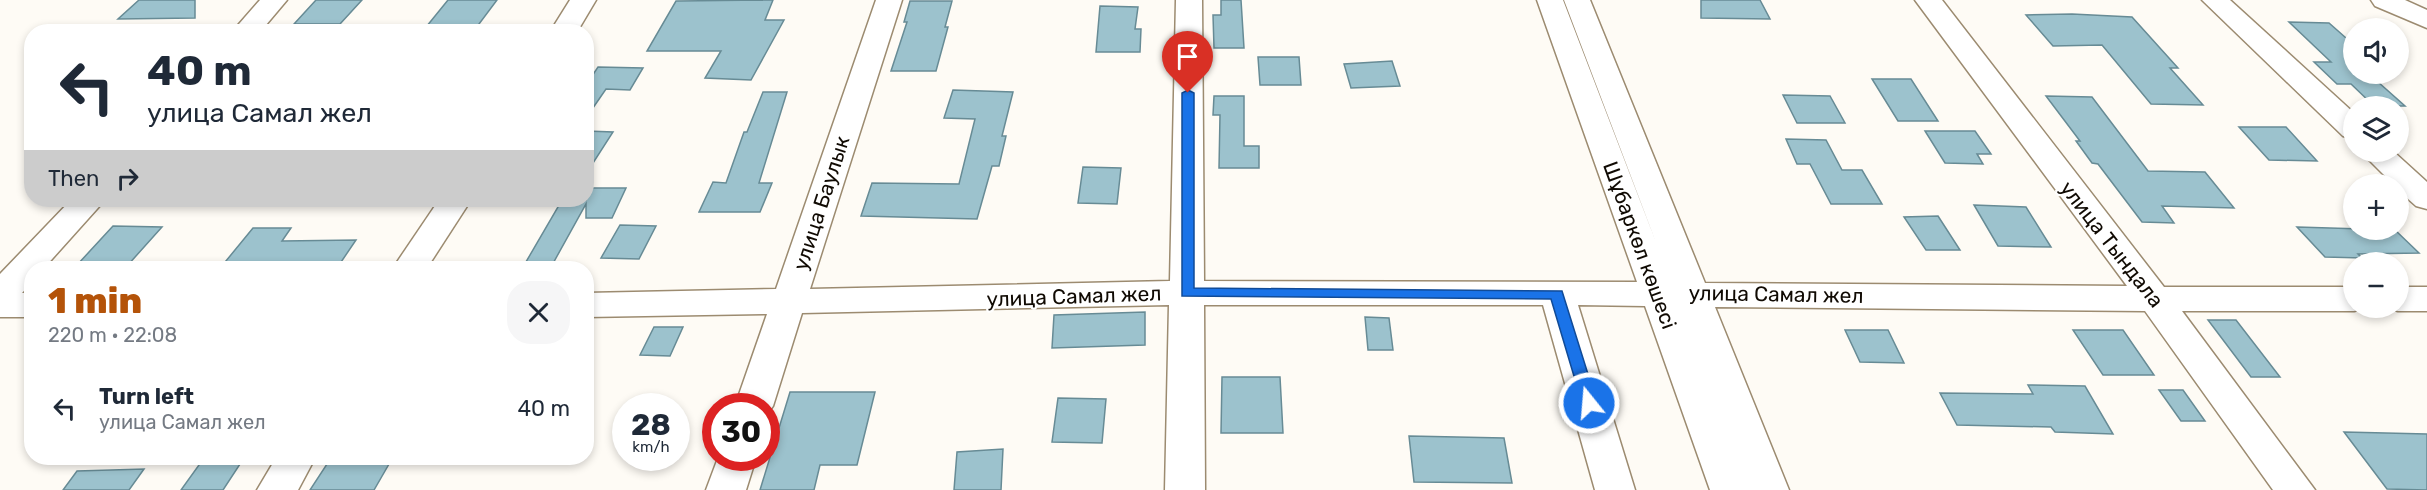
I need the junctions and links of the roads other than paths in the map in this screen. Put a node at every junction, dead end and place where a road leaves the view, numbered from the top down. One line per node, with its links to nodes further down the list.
1 (274, 0): 13 (street)
2 (583, 0): 14 (street)
3 (889, 0): 31 (street, улица Баулык)
4 (1189, 0): 23 (street)
5 (1550, 0): 25 (street, Шұбаркөл көшесі)
6 (1577, 0): 25 (street)
7 (1928, 0): 27 (street, улица Тындала)
8 (2215, 0): 15 (street)
9 (2384, 0): 12 (street)
10 (2409, 0): 11 (street)
11 (2427, 8)
12 (2427, 20)
13 (252, 24)
14 (568, 24)
15 (2343, 120)
16 (2387, 162): 17 (street)
17 (2427, 199)
18 (82, 207): 20 (street)
19 (450, 207): 21 (street)
20 (31, 261)
21 (415, 261)
22 (24, 269): 26 (street)
23 (1187, 292): 24 (street, улица Самал жел); 31 (street, улица Самал жел); 40 (street)
24 (1557, 294): 25 (street, улица Самал жел); 41 (street)
25 (1675, 294): 27 (street, улица Самал жел); 42 (street, Шұбаркөл көшесі); 43 (street, Шұбаркөл көшесі)
26 (0, 295)
27 (2155, 299): 28 (street, улица Самал жел); 44 (street, улица Тындала)
28 (2343, 299)
29 (2409, 299): 30 (street)
30 (2427, 299)
31 (788, 303): 34 (street, улица Самал жел); 35 (street, улица Баулык)
32 (0, 305): 33 (street)
33 (24, 305)
34 (594, 305)
35 (758, 393)
36 (292, 465): 38 (street)
37 (732, 471): 39 (street)
38 (277, 490)
39 (726, 490)
40 (1185, 490)
41 (1615, 490)
42 (1730, 490)
43 (1769, 490)
44 (2295, 490)

